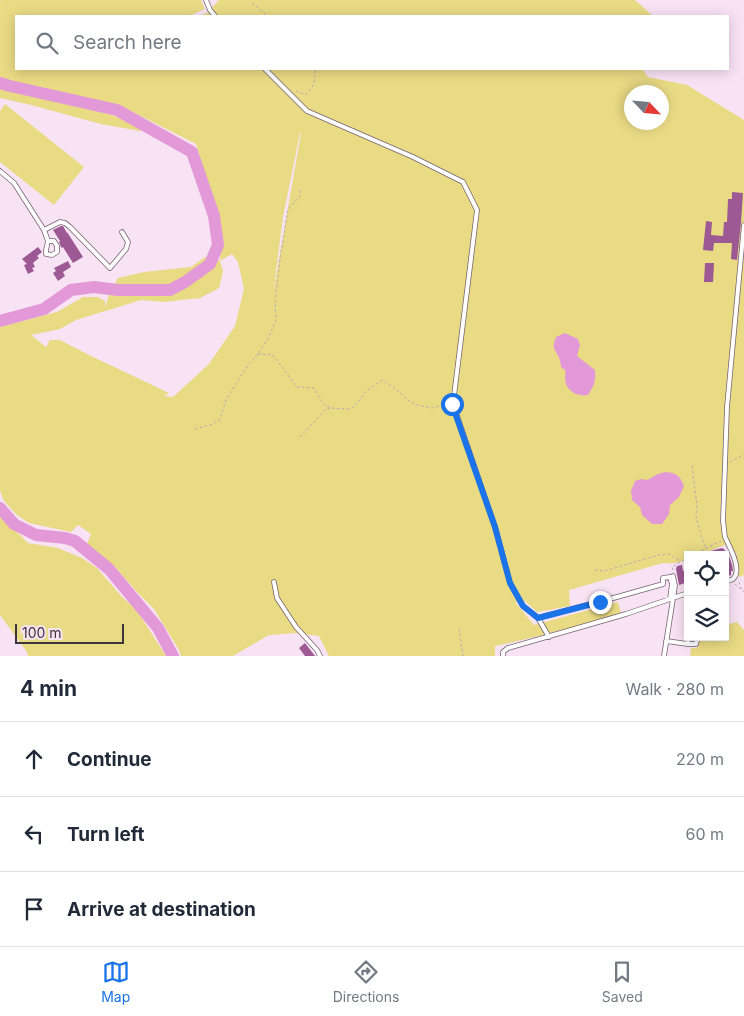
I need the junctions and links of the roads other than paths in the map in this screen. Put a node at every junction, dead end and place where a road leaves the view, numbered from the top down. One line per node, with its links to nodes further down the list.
1 (206, 0): 2 (lane)
2 (215, 15)
3 (266, 70): 14 (lane)
4 (0, 171): 6 (lane)
5 (744, 225): 10 (lane)
6 (44, 230): 7 (lane); 8 (lane)
7 (122, 232)
8 (48, 241)
9 (673, 576): 13 (lane)
10 (729, 580)
11 (274, 582): 19 (lane)
12 (684, 594): 13 (lane)
13 (671, 598): 14 (lane); 15 (lane); 16 (lane)
14 (538, 618): 15 (lane)
15 (549, 637): 20 (lane)
16 (666, 641): 18 (lane); 21 (lane)
17 (697, 641): 18 (lane)
18 (688, 644)
19 (320, 656)
20 (503, 656)
21 (664, 656)

